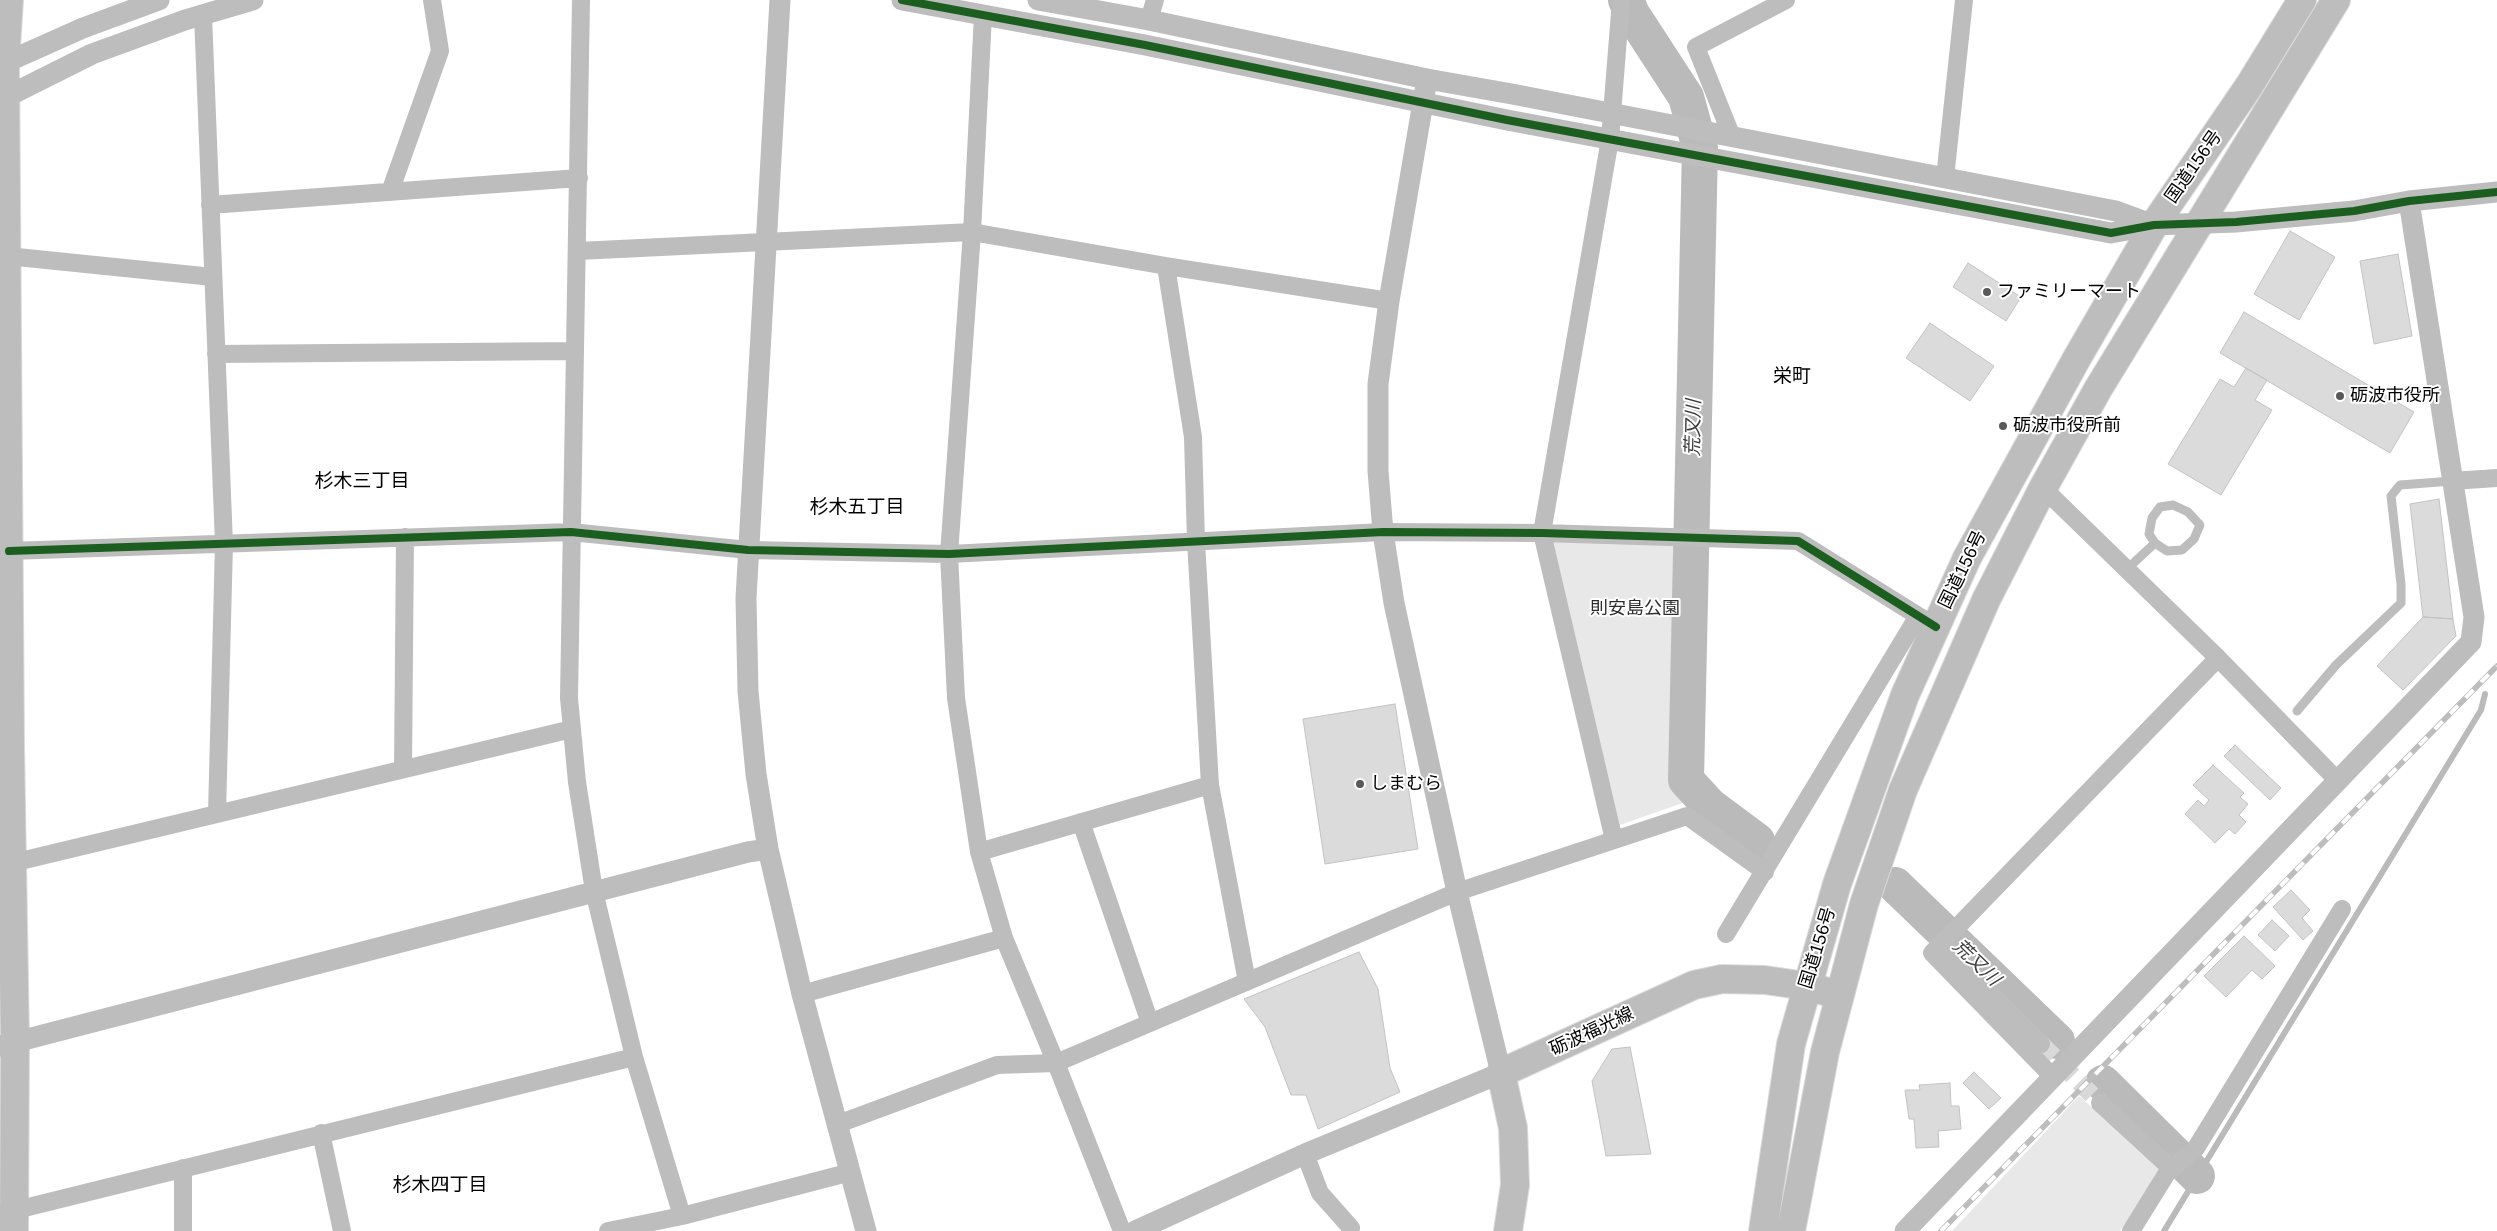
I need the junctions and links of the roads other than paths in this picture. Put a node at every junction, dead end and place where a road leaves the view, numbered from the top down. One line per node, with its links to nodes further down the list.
1 (157, 0): 17 (street)
2 (253, 0): 15 (street)
3 (432, 0): 26 (street)
4 (581, 0): 24 (street)
5 (780, 0): 33 (street)
6 (902, 0): 16 (street)
7 (1038, 0): 14 (street)
8 (1621, 0): 21 (street)
9 (1786, 0): 22 (street)
10 (1964, 0): 25 (street)
11 (2302, 0): 31 (main road, 国道156号)
12 (2336, 0): 30 (main road, 国道156号)
13 (6, 5): 17 (main road)
14 (1152, 10): 18 (street)
15 (203, 14): 19 (street); 29 (street)
16 (983, 15): 20 (street); 32 (street)
17 (2, 63): 19 (main road)
18 (1427, 79): 20 (street); 21 (street)
19 (2, 99): 35 (main road)
20 (1423, 102): 23 (street); 38 (street)
21 (1614, 114): 22 (street); 23 (street)
22 (1732, 137): 25 (street)
23 (1610, 139): 31 (street); 47 (street)
24 (579, 178): 26 (street); 34 (street)
25 (1945, 178): 31 (street)
26 (390, 192): 29 (street)
27 (2497, 192): 28 (street)
28 (2409, 201): 30 (street); 43 (street)
29 (210, 205): 37 (street)
30 (2200, 223): 31 (street); 44 (main road, 国道156号)
31 (2154, 225): 56 (main road, 国道156号)
32 (972, 232): 33 (street); 36 (street); 54 (street)
33 (765, 240): 34 (street); 52 (street)
34 (578, 251): 39 (street)
35 (7, 256): 37 (street); 41 (main road)
36 (1166, 266): 38 (street); 49 (street)
37 (213, 278): 40 (street)
38 (1389, 301): 46 (street)
39 (576, 351): 40 (street); 45 (street)
40 (216, 354): 51 (street)
41 (4, 395): 53 (main road)
42 (2497, 478): 43 (street)
43 (2452, 481): 59 (lane); 62 (street)
44 (2043, 488): 55 (street); 80 (main road, 国道156号)
45 (571, 532): 48 (street); 52 (street); 60 (street)
46 (1383, 532): 47 (street); 49 (street); 72 (street)
47 (1542, 534): 56 (street); 66 (street)
48 (405, 538): 51 (street); 61 (street)
49 (1196, 541): 54 (street); 63 (street)
50 (2155, 543): 50 (lane); 55 (lane)
51 (224, 544): 53 (street); 64 (street)
52 (748, 550): 54 (street); 67 (street)
53 (9, 551): 57 (main road)
54 (949, 554): 68 (street)
55 (2127, 569): 58 (street)
56 (1927, 621): 70 (street); 78 (main road, 国道156号)
57 (5, 635): 69 (main road)
58 (2218, 658): 62 (street); 76 (street)
59 (2297, 711)
60 (572, 729): 61 (street); 71 (street)
61 (403, 769): 64 (street)
62 (2338, 780): 87 (street)
63 (1210, 785): 65 (street); 77 (street)
64 (217, 814): 69 (street)
65 (1081, 822): 68 (street); 81 (street)
66 (1614, 840): 70 (street); 72 (street)
67 (768, 849): 71 (street); 79 (street)
68 (980, 852): 75 (street)
69 (6, 863): 82 (main road)
70 (1765, 872): 74 (street)
71 (594, 891): 82 (street); 84 (street)
72 (1457, 892): 77 (street); 86 (street)
73 (2342, 909): 93 (street)
74 (1726, 934)
75 (1004, 938): 79 (street); 85 (street)
76 (1942, 943): 83 (street); 87 (street)
77 (1246, 982): 81 (street)
78 (1806, 986): 80 (main road, 砺波福光線); 86 (main road, 砺波福光線); 106 (main road, 国道156号)
79 (802, 994): 89 (street)
80 (1839, 995): 97 (main road, 国道156号)
81 (1150, 1023): 85 (street)
82 (8, 1044): 96 (main road)
83 (2041, 1044)
84 (634, 1057): 90 (street); 95 (street)
85 (1056, 1063): 89 (street); 102 (street)
86 (1501, 1073): 91 (street); 105 (main road)
87 (2053, 1077): 107 (street)
88 (2100, 1103): 93 (street)
89 (838, 1124): 94 (street)
90 (322, 1134): 92 (street); 99 (street)
91 (1306, 1154): 103 (street); 104 (street)
92 (183, 1168): 96 (street); 98 (street)
93 (2172, 1168): 108 (street)
94 (851, 1172): 95 (street); 101 (street)
95 (682, 1216): 100 (street)
96 (9, 1218)
97 (1793, 1218)
98 (183, 1231)
99 (342, 1231)
100 (608, 1231)
101 (866, 1231)
102 (1122, 1231)
103 (1135, 1231)
104 (1350, 1231)
105 (1508, 1231)
106 (1763, 1231)
107 (1905, 1231)
108 (2131, 1231)

